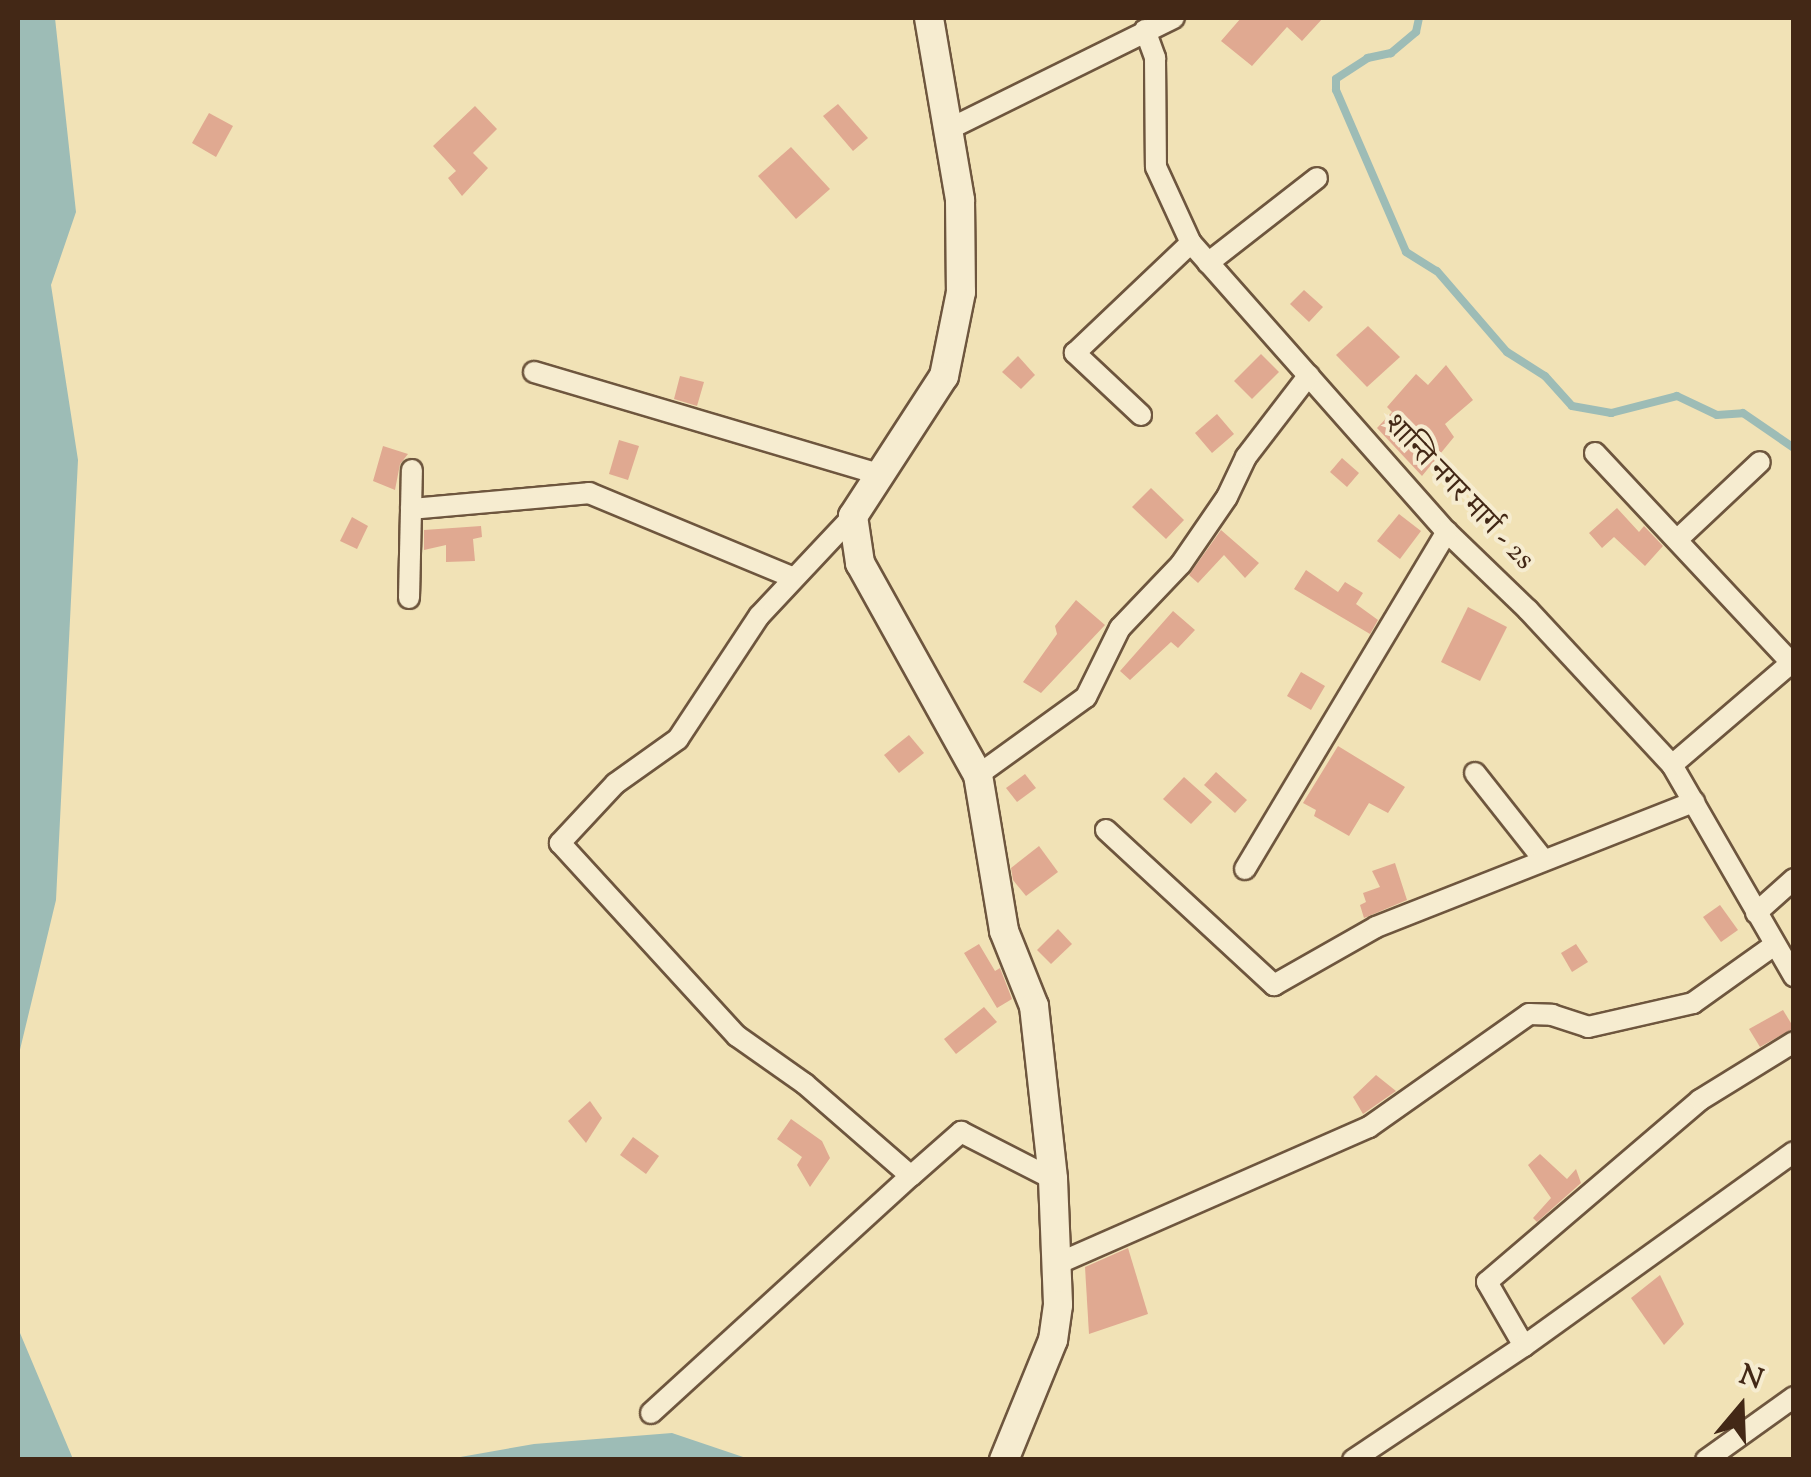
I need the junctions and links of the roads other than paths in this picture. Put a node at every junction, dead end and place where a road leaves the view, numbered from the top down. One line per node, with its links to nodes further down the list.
1 (929, 18): 4 (main road)
2 (1174, 18): 3 (street)
3 (1145, 30): 4 (street); 6 (street, शान्ति नगर मार्ग - 2s)
4 (947, 130): 14 (main road)
5 (1317, 178): 7 (street)
6 (1191, 244): 7 (street, शान्ति नगर मार्ग - 2s); 10 (street)
7 (1208, 262): 9 (street, शान्ति नगर मार्ग - 2s)
8 (534, 372): 14 (street)
9 (1310, 376): 17 (street, शान्ति नगर मार्ग - 2s); 24 (street)
10 (1142, 415)
11 (1595, 453): 18 (street)
12 (1760, 462): 18 (street)
13 (412, 470): 15 (street)
14 (882, 475): 16 (main road)
15 (411, 509): 19 (street); 20 (street)
16 (853, 516): 19 (street); 24 (main road)
17 (1446, 532): 22 (street, शान्ति नगर मार्ग - 2s); 28 (street)
18 (1678, 539): 21 (street)
19 (792, 577): 35 (street)
20 (409, 598)
21 (1789, 653): 22 (street)
22 (1672, 765): 25 (street, शान्ति नगर मार्ग - 2s)
23 (1474, 773): 27 (street)
24 (978, 775): 36 (main road)
25 (1694, 802): 27 (street); 30 (street, शान्ति नगर मार्ग - 2s)
26 (1106, 830): 27 (street)
27 (1543, 859)
28 (1245, 869)
29 (1794, 879): 30 (street)
30 (1756, 913): 31 (street, शान्ति नगर मार्ग - 2s)
31 (1773, 946): 32 (street, शान्ति नगर मार्ग - 2s); 37 (street)
32 (1794, 976)
33 (1794, 1042): 38 (street)
34 (1794, 1152): 38 (street)
35 (911, 1176): 36 (street); 40 (street)
36 (1052, 1179): 37 (main road)
37 (1058, 1263): 41 (main road)
38 (1524, 1346): 42 (street)
39 (1794, 1398): 43 (street)
40 (651, 1413)
41 (1004, 1460)
42 (1353, 1460)
43 (1706, 1460)

